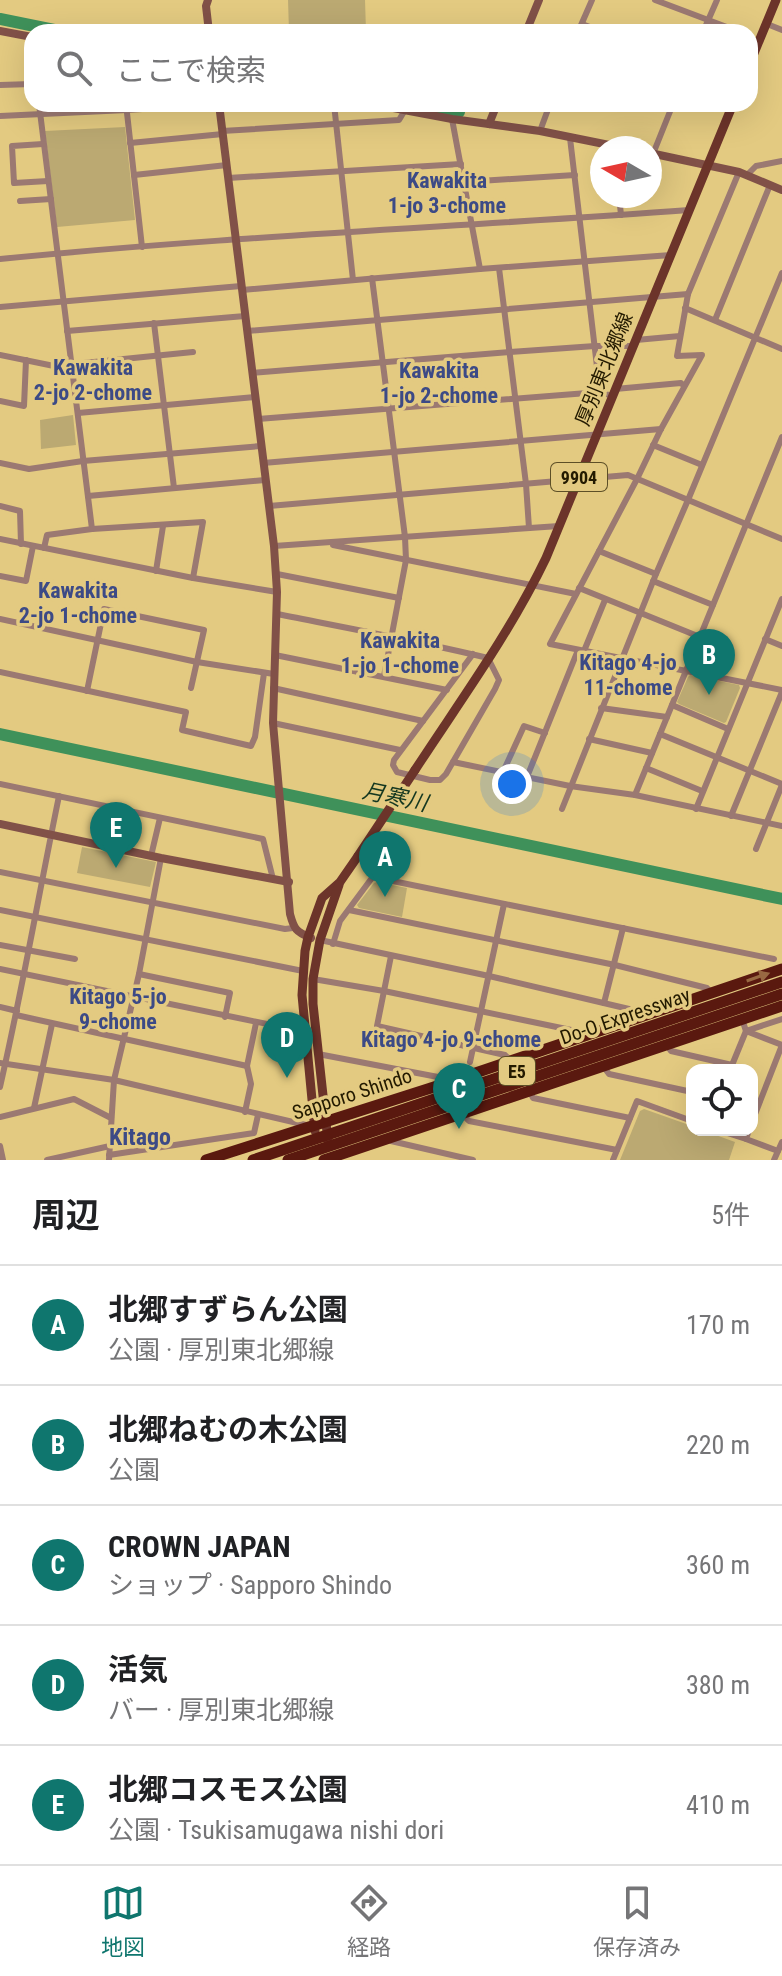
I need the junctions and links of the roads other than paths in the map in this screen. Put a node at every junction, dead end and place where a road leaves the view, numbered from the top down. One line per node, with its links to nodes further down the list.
1 (208, 0): 8 (street)
2 (539, 0): 9 (street)
3 (592, 0): 10 (street)
4 (655, 0): 7 (street)
5 (717, 0): 7 (street)
6 (776, 0): 13 (main road)
7 (709, 19): 11 (street); 12 (street)
8 (208, 24)
9 (529, 24)
10 (582, 24)
11 (707, 24)
12 (721, 24)
13 (767, 24): 14 (street); 16 (main road)
14 (782, 30)
15 (0, 31): 17 (street)
16 (758, 34)
17 (24, 36)
18 (24, 84): 19 (street)
19 (0, 85)
20 (54, 112): 30 (street)
21 (127, 112): 40 (street)
22 (220, 112): 36 (street)
23 (334, 112): 34 (street)
24 (404, 112): 34 (street)
25 (415, 112): 32 (street)
26 (494, 112): 33 (street)
27 (547, 112): 35 (street)
28 (667, 112): 37 (street)
29 (730, 112): 46 (main road, 厚別東北郷線 / 9904)
30 (40, 113): 31 (street); 41 (street)
31 (0, 116)
32 (452, 119): 33 (street); 44 (street)
33 (489, 124): 35 (street)
34 (335, 125): 36 (street); 47 (street)
35 (540, 131): 38 (street)
36 (223, 132): 40 (street); 45 (street)
37 (658, 136)
38 (570, 138): 39 (street); 50 (street)
39 (590, 142)
40 (130, 143): 49 (street)
41 (43, 144): 52 (street); 52 (street)
42 (662, 156): 46 (street)
43 (782, 161): 48 (street)
44 (461, 164): 47 (street); 53 (street)
45 (227, 165): 49 (street); 51 (street)
46 (708, 165): 48 (street); 59 (main road, 厚別東北郷線 / 9904)
47 (341, 172): 51 (street); 63 (street)
48 (743, 174): 54 (street); 76 (street)
49 (134, 175): 65 (street)
50 (575, 175): 53 (street); 61 (street)
51 (228, 178): 64 (street)
52 (48, 181): 56 (street)
53 (464, 182): 62 (street)
54 (770, 185): 55 (street); 85 (street)
55 (782, 190)
56 (51, 199): 57 (street); 66 (street)
57 (20, 201)
58 (620, 208): 60 (street)
59 (689, 210): 60 (street); 67 (main road, 厚別東北郷線 / 9904)
60 (621, 215): 61 (street)
61 (580, 218): 62 (street); 69 (street)
62 (472, 223): 63 (street); 71 (street)
63 (348, 231): 64 (street); 74 (street)
64 (236, 238): 65 (street); 75 (street)
65 (142, 247): 66 (street)
66 (58, 253): 68 (street); 78 (street)
67 (671, 255): 69 (street); 77 (main road, 厚別東北郷線 / 9904)
68 (0, 259)
69 (585, 262): 70 (street); 79 (street)
70 (499, 268): 71 (street); 82 (street)
71 (480, 269): 73 (street)
72 (782, 273): 90 (street)
73 (372, 278): 74 (street); 84 (street)
74 (353, 280): 75 (street)
75 (242, 288): 78 (street); 83 (street)
76 (688, 294): 77 (street); 81 (street)
77 (653, 298): 79 (street); 91 (main road, 厚別東北郷線 / 9904)
78 (64, 300): 80 (street); 87 (street)
79 (590, 303): 82 (street); 92 (street)
80 (0, 307)
81 (685, 308): 85 (street); 89 (street)
82 (504, 309): 84 (street); 95 (street)
83 (245, 316): 86 (street); 88 (street)
84 (376, 320): 88 (street); 99 (street)
85 (715, 320): 90 (street)
86 (154, 323): 87 (street); 97 (street)
87 (67, 331): 100 (street)
88 (247, 331): 101 (street)
89 (680, 336): 91 (street); 102 (street)
90 (755, 337): 93 (street); 125 (street)
91 (634, 344): 92 (street); 104 (main road, 厚別東北郷線 / 9904)
92 (595, 346): 95 (street); 103 (street)
93 (782, 349)
94 (193, 352): 97 (street)
95 (510, 352): 99 (street); 106 (street)
96 (0, 355): 98 (street)
97 (158, 356): 100 (street); 108 (street)
98 (26, 360): 100 (street); 107 (street)
99 (382, 362): 101 (street); 109 (street)
100 (71, 364): 110 (street)
101 (252, 373): 105 (street)
102 (684, 386): 104 (street); 112 (street)
103 (600, 392): 104 (street); 106 (street)
104 (613, 393): 113 (main road, 厚別東北郷線 / 9904)
105 (255, 397): 108 (street); 111 (street)
106 (515, 397): 109 (street); 115 (street)
107 (0, 401)
108 (165, 405): 110 (street); 119 (street)
109 (388, 408): 111 (street); 118 (street)
110 (78, 413): 122 (street)
111 (258, 419): 117 (street)
112 (661, 429): 113 (street); 116 (street)
113 (597, 434): 115 (street); 126 (main road, 厚別東北郷線 / 9904)
114 (782, 437): 120 (street)
115 (521, 441): 118 (street); 129 (street)
116 (653, 445): 125 (street); 127 (street)
117 (261, 446): 119 (street); 124 (street)
118 (393, 452): 124 (street); 131 (street)
119 (170, 454): 122 (street); 130 (street)
120 (774, 457): 121 (street); 136 (street)
121 (782, 460)
122 (83, 461): 123 (street); 132 (street)
123 (0, 463)
124 (263, 463): 128 (street)
125 (702, 465): 133 (street)
126 (578, 479): 127 (street); 129 (street); 138 (main road, 厚別東北郷線 / 9904)
127 (637, 479): 133 (street); 149 (street)
128 (265, 480): 130 (street); 135 (street)
129 (526, 484): 131 (street); 139 (street)
130 (174, 488): 132 (street)
131 (399, 495): 135 (street); 141 (street)
132 (88, 496): 140 (street)
133 (688, 500): 136 (street); 154 (street)
134 (0, 506): 144 (street)
135 (269, 506): 147 (street)
136 (746, 524): 143 (street); 162 (street)
137 (163, 526): 140 (street); 151 (street); 155 (street)
138 (559, 526): 139 (street); 156 (main road, 厚別東北郷線 / 9904)
139 (529, 528): 141 (street)
140 (92, 529): 148 (street)
141 (405, 537): 145 (street); 150 (street)
142 (0, 539): 144 (street)
143 (782, 539)
144 (21, 544): 146 (street)
145 (325, 544): 147 (street); 150 (street)
146 (33, 546): 148 (street); 153 (street)
147 (274, 546): 152 (street)
148 (44, 548): 151 (street)
149 (599, 551): 154 (street); 157 (street)
150 (406, 560): 156 (street); 159 (street)
151 (156, 571): 155 (street)
152 (277, 574): 158 (street); 159 (street)
153 (0, 576)
154 (654, 577): 162 (street); 163 (street)
155 (193, 578): 158 (street)
156 (533, 585): 157 (street); 175 (main road, 厚別東北郷線 / 9904)
157 (577, 591): 161 (street); 171 (street)
158 (277, 592): 164 (street)
159 (399, 598): 166 (street)
160 (782, 599): 168 (street)
161 (605, 600): 163 (street); 171 (street)
162 (713, 605): 167 (street)
163 (641, 613): 167 (street); 174 (street)
164 (277, 614): 166 (street); 173 (street)
165 (0, 619): 169 (street)
166 (392, 636): 172 (street); 180 (street)
167 (700, 637): 177 (street)
168 (765, 639): 170 (street); 181 (street)
169 (98, 640): 176 (street); 176 (street); 185 (street)
170 (782, 646)
171 (581, 650): 174 (street); 193 (street)
172 (473, 654): 175 (street); 184 (street)
173 (275, 655): 179 (street); 180 (street)
174 (622, 657): 177 (street); 188 (street)
175 (488, 658): 199 (street); 226 (main road, 厚別東北郷線 / 9904, bridge)
176 (197, 662): 179 (street); 182 (street)
177 (686, 670): 181 (street); 187 (street)
178 (0, 672): 185 (street)
179 (269, 673): 183 (street); 185 (street)
180 (384, 676): 184 (street)
181 (747, 683): 186 (street); 192 (street)
182 (191, 688)
183 (273, 688): 190 (street); 191 (street)
184 (447, 690): 190 (street)
185 (87, 691)
186 (782, 691): 201 (street)
187 (672, 705): 189 (street); 192 (street)
188 (601, 708): 189 (street); 195 (street)
189 (667, 717): 194 (street)
190 (423, 721): 196 (street)
191 (273, 723): 196 (street); 225 (street)
192 (728, 729): 198 (street)
193 (545, 733): 202 (street); 203 (street)
194 (660, 734): 197 (street); 198 (street)
195 (589, 739): 197 (street); 206 (street)
196 (400, 750): 199 (street)
197 (652, 753): 200 (street)
198 (716, 757): 201 (street); 207 (street)
199 (453, 762): 202 (street)
200 (646, 768): 207 (street); 208 (street)
201 (748, 770): 205 (street); 212 (street)
202 (503, 772): 203 (street)
203 (527, 777): 206 (street)
204 (0, 784): 209 (street)
205 (782, 785): 214 (street)
206 (570, 786): 208 (street); 210 (street)
207 (702, 791): 211 (street)
208 (635, 795): 211 (street)
209 (59, 796): 213 (street); 217 (street)
210 (562, 809)
211 (696, 809): 212 (street)
212 (731, 816): 214 (street)
213 (160, 818): 219 (street); 223 (street)
214 (767, 823): 216 (street); 218 (street)
215 (0, 824): 217 (street)
216 (782, 826)
217 (51, 835): 219 (street); 224 (street)
218 (756, 849)
219 (156, 857): 223 (street); 227 (street)
220 (386, 859): 222 (street)
221 (0, 872): 224 (street)
222 (373, 877): 228 (street); 230 (street)
223 (273, 879): 225 (street)
224 (42, 880): 227 (street); 231 (street)
225 (289, 882): 232 (street)
226 (340, 882): 234 (main road, 厚別東北郷線 / 9904); 236 (main road, 厚別東北郷線 / 9904)
227 (151, 902): 232 (street); 235 (street)
228 (504, 904): 233 (street); 237 (street)
229 (0, 910): 231 (street)
230 (349, 910): 237 (street); 238 (street)
231 (34, 917): 235 (street); 240 (street)
232 (293, 928): 234 (street)
233 (623, 928): 243 (street); 244 (street)
234 (308, 937): 236 (street); 246 (main road, 厚別東北郷線 / 9904)
235 (145, 939): 246 (street); 248 (street)
236 (320, 940): 238 (street); 250 (main road, 厚別東北郷線 / 9904)
237 (497, 941): 244 (street); 249 (street)
238 (333, 944): 241 (street)
239 (0, 945): 240 (street)
240 (27, 951): 242 (street); 247 (street)
241 (391, 956): 249 (street); 252 (street)
242 (75, 959)
243 (778, 964): 253 (highway, Sapporo Shindo, one-way to 243)
244 (615, 965): 253 (street); 256 (street)
245 (0, 969): 247 (street)
246 (303, 971): 267 (main road, 厚別東北郷線 / 9904)
247 (23, 974): 255 (street); 260 (street)
248 (139, 974): 255 (street); 261 (street)
249 (489, 976): 256 (street); 259 (street)
250 (313, 979): 252 (street); 273 (main road, 厚別東北郷線 / 9904)
251 (782, 982): 311 (highway, Do-O Expressway / E5, bridge)
252 (384, 991): 259 (street); 272 (street)
253 (712, 993): 262 (highway, Sapporo Shindo)
254 (782, 994): 312 (highway, Do-O Expressway / E5, bridge)
255 (133, 997): 261 (street); 269 (street)
256 (604, 1003): 262 (street)
257 (782, 1006): 266 (highway)
258 (0, 1007): 260 (street)
259 (482, 1011): 268 (street); 272 (street)
260 (17, 1013): 265 (street); 276 (street)
261 (225, 1017): 264 (street)
262 (639, 1018): 268 (highway, Sapporo Shindo)
263 (782, 1019): 266 (street)
264 (256, 1023): 267 (street); 279 (street)
265 (52, 1024): 269 (street); 281 (street)
266 (744, 1025): 270 (highway); 271 (street); 278 (street)
267 (306, 1032): 296 (main road, 厚別東北郷線 / 9904)
268 (580, 1038): 274 (highway, Sapporo Shindo)
269 (123, 1040): 279 (street); 282 (street)
270 (666, 1044): 277 (street); 280 (highway)
271 (782, 1045): 287 (street)
272 (473, 1048): 274 (street); 275 (street)
273 (318, 1054): 283 (street); 296 (main road, 厚別東北郷線 / 9904)
274 (511, 1061): 283 (highway, Sapporo Shindo)
275 (470, 1062)
276 (3, 1063): 281 (street); 284 (street)
277 (717, 1064)
278 (732, 1064)
279 (247, 1066): 289 (street)
280 (603, 1066): 285 (highway); 286 (street)
281 (42, 1070): 282 (street); 288 (street)
282 (114, 1080): 289 (street); 293 (street)
283 (442, 1084): 296 (highway, Sapporo Shindo)
284 (0, 1087)
285 (529, 1090): 290 (highway); 294 (street)
286 (686, 1091)
287 (758, 1107)
288 (34, 1108): 292 (street); 293 (street)
289 (245, 1112): 291 (street)
290 (462, 1114): 299 (highway); 305 (street)
291 (258, 1115): 296 (street); 307 (street)
292 (0, 1117)
293 (111, 1118): 303 (street)
294 (630, 1118): 295 (street); 305 (street)
295 (686, 1119)
296 (320, 1123): 310 (highway, Sapporo Shindo); 313 (main road, 厚別東北郷線 / 9904)
297 (737, 1136): 300 (street)
298 (747, 1136): 300 (street)
299 (385, 1139): 304 (street); 313 (highway)
300 (746, 1139): 306 (street)
301 (782, 1142): 306 (street)
302 (0, 1146): 308 (street)
303 (110, 1146): 307 (street); 309 (street)
304 (421, 1149): 314 (street); 315 (street)
305 (617, 1150): 316 (street)
306 (778, 1151): 317 (street)
307 (109, 1157)
308 (3, 1160)
309 (47, 1160)
310 (206, 1160)
311 (253, 1160)
312 (288, 1160)
313 (326, 1160)
314 (418, 1160)
315 (473, 1160)
316 (613, 1160)
317 (774, 1160)

